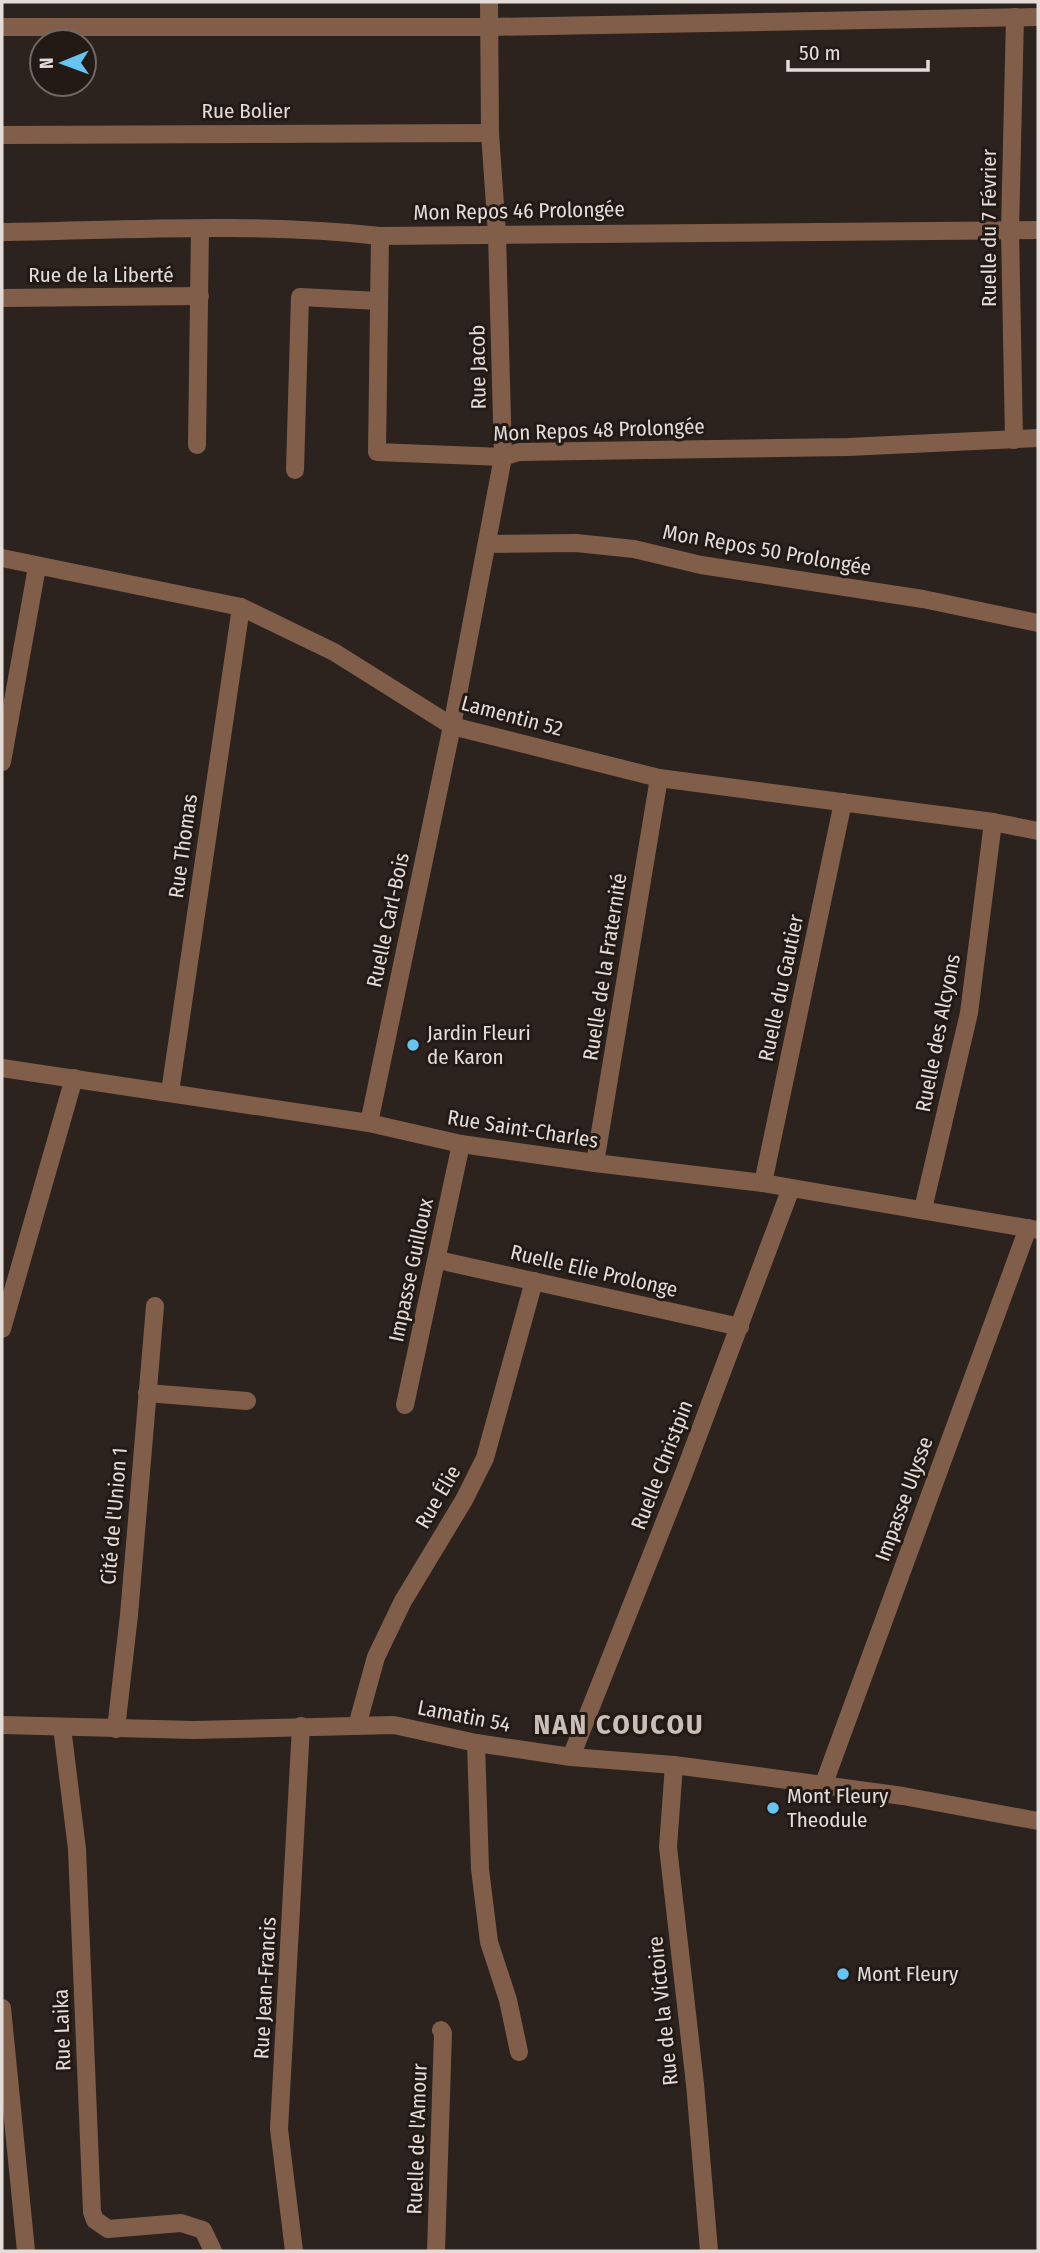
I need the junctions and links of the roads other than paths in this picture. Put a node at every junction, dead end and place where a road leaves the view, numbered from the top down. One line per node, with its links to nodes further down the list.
1 (489, 2): 5 (street, Rue Jacob)
2 (1015, 16): 3 (street); 5 (street); 9 (street, Ruelle du 7 Février)
3 (1038, 17)
4 (2, 27): 5 (street)
5 (489, 27): 6 (street, Rue Jacob)
6 (490, 133): 7 (street, Rue Bolier); 12 (street, Rue Jacob)
7 (2, 135)
8 (200, 229): 11 (street, Mon Repos 46 Prolongée); 13 (street, Mon Repos 46 Prolongée); 14 (street)
9 (1010, 230): 10 (street, Mon Repos 46 Prolongée); 12 (street, Mon Repos 46 Prolongée); 18 (street, Ruelle du 7 Février)
10 (1038, 230)
11 (2, 232)
12 (497, 234): 13 (street, Mon Repos 46 Prolongée); 20 (street, Rue Jacob)
13 (380, 236): 16 (street, Mon Repos 48 Prolongée)
14 (200, 296): 15 (street, Rue de la Liberté); 19 (street)
15 (2, 298)
16 (379, 302): 20 (street, Mon Repos 48 Prolongée); 21 (street)
17 (1038, 438): 18 (street, Mon Repos 48 Prolongée)
18 (1014, 439): 20 (street, Mon Repos 48 Prolongée)
19 (197, 445)
20 (503, 457): 22 (street, Rue Jacob)
21 (295, 470)
22 (487, 544): 26 (street, Mon Repos 50 Prolongée); 27 (street, Rue Jacob)
23 (2, 558): 24 (street, Lamentin 52)
24 (37, 566): 25 (street, Lamentin 52); 28 (street)
25 (241, 607): 27 (street, Lamentin 52); 35 (street, Rue Thomas)
26 (1038, 623)
27 (452, 726): 29 (street, Lamentin 52); 36 (street, Ruelle Carl-Bois)
28 (2, 762)
29 (659, 778): 30 (street, Lamentin 52); 38 (street, Ruelle de la Fraternité)
30 (843, 802): 31 (street, Lamentin 52); 39 (street, Ruelle du Gautier)
31 (993, 822): 32 (street, Lamentin 52); 41 (street, Ruelle des Alcyons)
32 (1038, 831)
33 (2, 1068): 34 (street, Rue Saint-Charles)
34 (74, 1078): 35 (street, Rue Saint-Charles); 47 (street)
35 (170, 1092): 36 (street, Rue Saint-Charles)
36 (369, 1123): 37 (street, Rue Saint-Charles)
37 (461, 1144): 38 (street, Rue Saint-Charles); 43 (street, Impasse Guilloux)
38 (595, 1163): 39 (street, Rue Saint-Charles)
39 (763, 1183): 40 (street, Rue Saint-Charles)
40 (791, 1188): 41 (street, Rue Saint-Charles); 46 (street, Ruelle Christpin)
41 (923, 1209): 42 (street, Rue Saint-Charles)
42 (1033, 1229): 59 (street, Impasse Ulysse)
43 (438, 1260): 44 (street, Ruelle Elie Prolonge); 50 (street, Impasse Guilloux)
44 (534, 1280): 46 (street, Ruelle Elie Prolonge); 53 (street, Rue Élie)
45 (155, 1306): 48 (street, Cité de l'Union 1)
46 (740, 1327): 57 (street, Ruelle Christpin)
47 (2, 1329)
48 (147, 1393): 49 (street); 55 (street, Cité de l'Union 1)
49 (247, 1401)
50 (405, 1405)
51 (2, 1725): 54 (street, Lamatin 54)
52 (301, 1726): 53 (street, Lamatin 54); 55 (street, Lamatin 54); 66 (street, Rue Jean-Francis)
53 (358, 1726): 56 (street, Lamatin 54)
54 (62, 1727): 55 (street, Lamatin 54); 65 (street, Rue Laika)
55 (116, 1729)
56 (477, 1743): 57 (street, Lamatin 54); 63 (street)
57 (571, 1756): 58 (street, Lamatin 54)
58 (674, 1765): 59 (street, Lamatin 54); 68 (street, Rue de la Victoire)
59 (823, 1786): 60 (street, Lamatin 54)
60 (1038, 1821)
61 (2, 2008): 64 (street)
62 (441, 2030): 67 (street, Ruelle de l'Amour)
63 (519, 2052)
64 (26, 2251)
65 (213, 2251)
66 (294, 2251)
67 (436, 2251)
68 (709, 2251)

